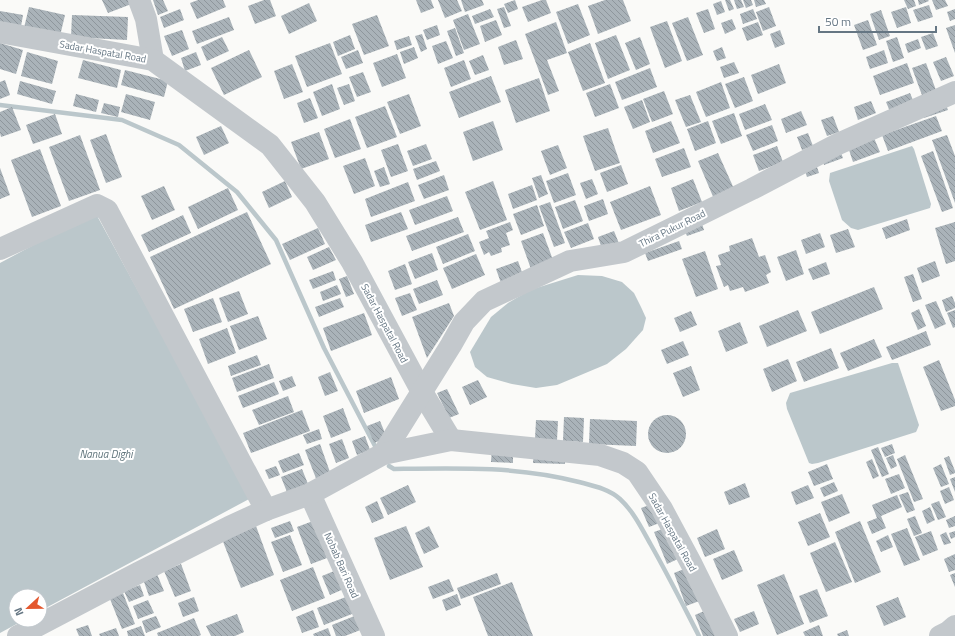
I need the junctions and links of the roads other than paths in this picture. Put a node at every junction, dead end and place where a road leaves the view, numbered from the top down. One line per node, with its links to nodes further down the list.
1 (139, 0): 3 (street)
2 (0, 32): 3 (street, Sadar Haspatal Road)
3 (153, 60): 6 (street, Sadar Haspatal Road)
4 (955, 92): 6 (street, Thira Pukur Road)
5 (0, 249): 10 (street)
6 (422, 392): 7 (street, Sadar Haspatal Road); 8 (street, Thira Pukur Road)
7 (451, 440): 8 (street); 14 (street, Sadar Haspatal Road)
8 (383, 454): 9 (street)
9 (310, 494): 10 (street); 13 (street, Nobab Bari Road)
10 (266, 510): 12 (street)
11 (955, 626): 15 (street)
12 (18, 636)
13 (374, 636)
14 (727, 636)
15 (940, 636)

